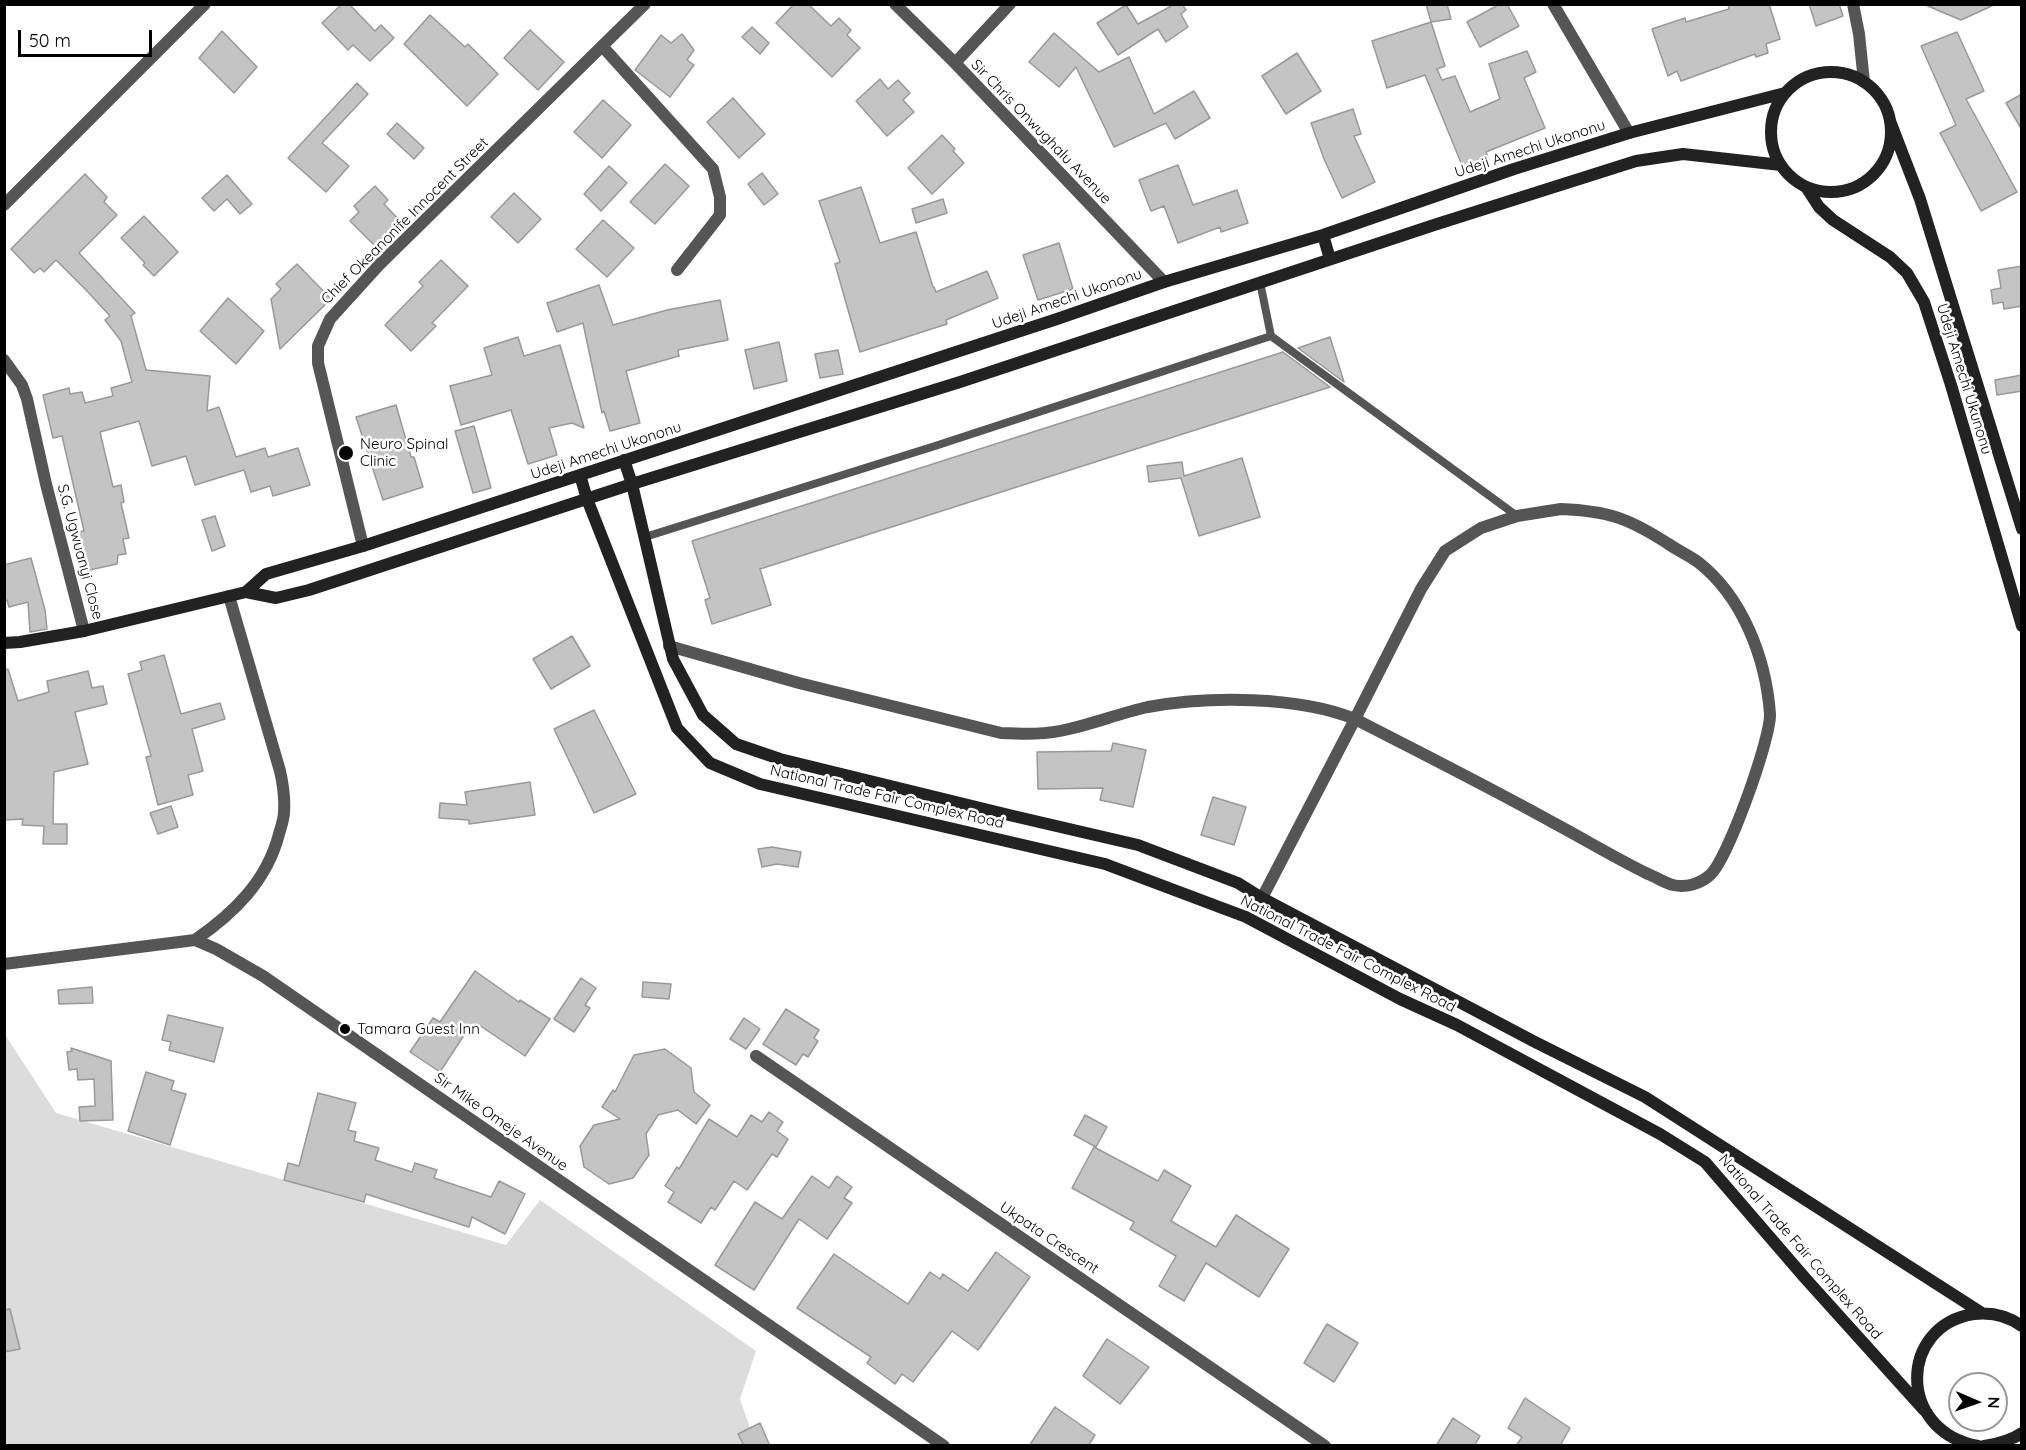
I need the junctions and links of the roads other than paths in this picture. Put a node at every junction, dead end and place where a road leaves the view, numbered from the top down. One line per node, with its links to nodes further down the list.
1 (205, 4): 15 (street)
2 (645, 4): 7 (street, Chief Okeanonife Innocent Street)
3 (895, 4): 8 (street, Sir Chris Onwughalu Avenue)
4 (1010, 4): 8 (street)
5 (1553, 4): 12 (street)
6 (1853, 4): 9 (street)
7 (603, 47): 18 (street); 30 (street, Chief Okeanonife Innocent Street)
8 (955, 63): 19 (street, Sir Chris Onwughalu Avenue)
9 (1864, 82): 10 (main road); 11 (main road)
10 (1785, 93): 12 (main road, Udeji Amechi Ukononu); 13 (main road)
11 (1890, 121): 14 (main road); 28 (main road, Udeji Amechi Ukunonu)
12 (1629, 133): 16 (main road, Udeji Amechi Ukononu)
13 (1781, 165): 14 (main road); 17 (main road)
14 (1806, 187): 33 (main road, Udeji Amechi Ukunonu)
15 (4, 205)
16 (1323, 235): 17 (main road); 19 (main road, Udeji Amechi Ukononu)
17 (1330, 259): 20 (main road)
18 (677, 270)
19 (1164, 282): 23 (main road, Udeji Amechi Ukononu)
20 (1260, 282): 21 (lane); 25 (main road)
21 (1271, 336): 27 (lane); 29 (lane)
22 (4, 360): 34 (street, S.G. Ugwuanyi Close)
23 (624, 460): 24 (main road, Udeji Amechi Ukononu); 25 (main road, National Trade Fair Complex Road)
24 (580, 475): 26 (main road, National Trade Fair Complex Road); 30 (main road, Udeji Amechi Ukononu)
25 (632, 484): 26 (main road); 29 (main road, National Trade Fair Complex Road)
26 (587, 499): 31 (main road); 44 (main road, National Trade Fair Complex Road)
27 (1517, 516): 37 (street); 37 (street)
28 (2022, 529)
29 (645, 537): 36 (main road, National Trade Fair Complex Road)
30 (363, 546): 31 (main road, Udeji Amechi Ukononu)
31 (246, 592): 32 (main road, S.G. Ugwuanyi Close)
32 (229, 596): 34 (main road, S.G. Ugwuanyi Close); 39 (street)
33 (2022, 626)
34 (84, 631): 35 (main road)
35 (4, 643)
36 (669, 646): 37 (street); 38 (main road, National Trade Fair Complex Road)
37 (1355, 719): 38 (street)
38 (1262, 898): 42 (main road, National Trade Fair Complex Road)
39 (195, 940): 40 (street); 46 (street, Sir Mike Omeje Avenue)
40 (4, 964)
41 (756, 1056): 47 (street, Ukpata Crescent)
42 (1982, 1313): 43 (main road); 44 (main road)
43 (2022, 1326)
44 (1924, 1410): 48 (main road, National Trade Fair Complex Road)
45 (2022, 1433): 49 (main road)
46 (944, 1446)
47 (1325, 1446)
48 (1978, 1446)
49 (1984, 1446)

